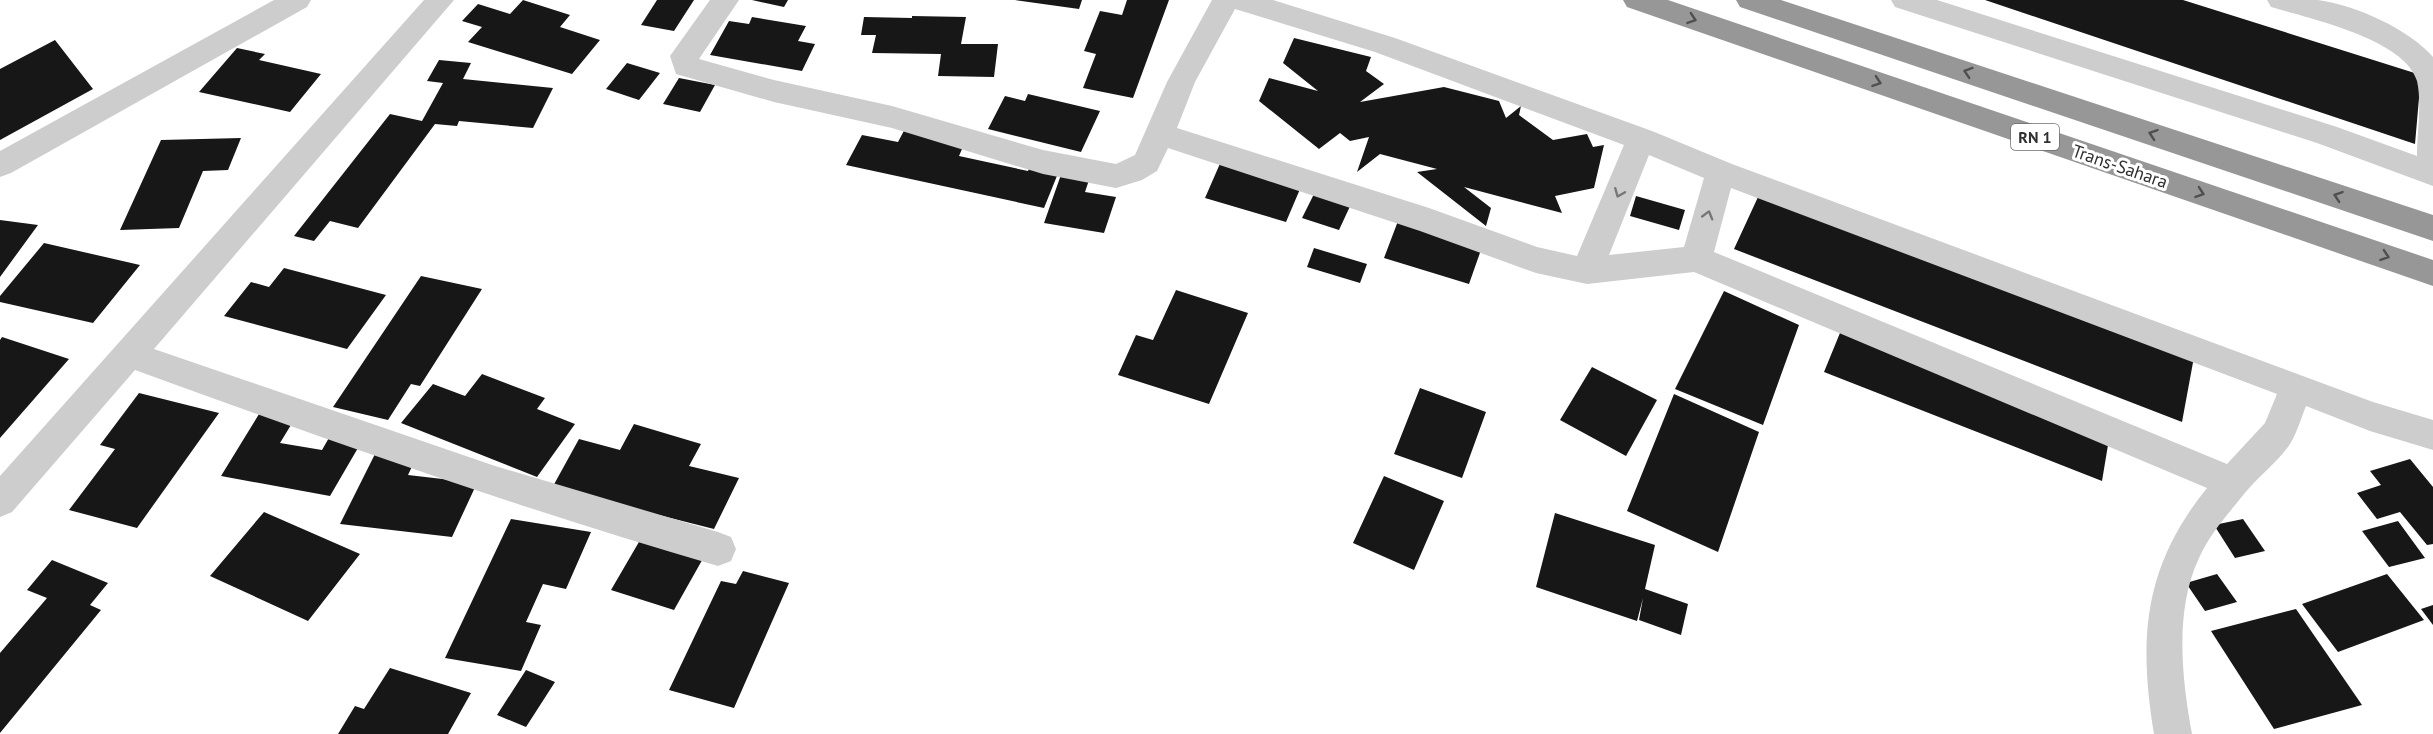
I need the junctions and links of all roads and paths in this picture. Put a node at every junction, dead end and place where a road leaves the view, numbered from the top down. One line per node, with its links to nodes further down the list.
1 (297, 0): 12 (street)
2 (440, 0): 19 (street)
3 (725, 0): 10 (street)
4 (1226, 0): 10 (street)
5 (1240, 0): 11 (street)
6 (1637, 0): 18 (highway, Trans-Sahara / RN 1, one-way to 18)
7 (1750, 0): 15 (highway, RN 1, one-way to 7)
8 (1905, 0): 14 (street)
9 (2281, 0): 14 (street)
10 (1160, 134): 17 (street)
11 (1641, 139): 13 (street); 17 (street, one-way to 17)
12 (0, 165)
13 (1721, 172): 16 (street, one-way to 13); 20 (street)
14 (2432, 174)
15 (2433, 228)
16 (1696, 259): 17 (street); 22 (street)
17 (1587, 271)
18 (2433, 273)
19 (129, 354): 23 (street); 24 (street)
20 (2297, 387): 21 (street); 22 (street)
21 (2433, 435)
22 (2232, 482): 25 (street)
23 (0, 501)
24 (718, 549)
25 (2173, 734)

